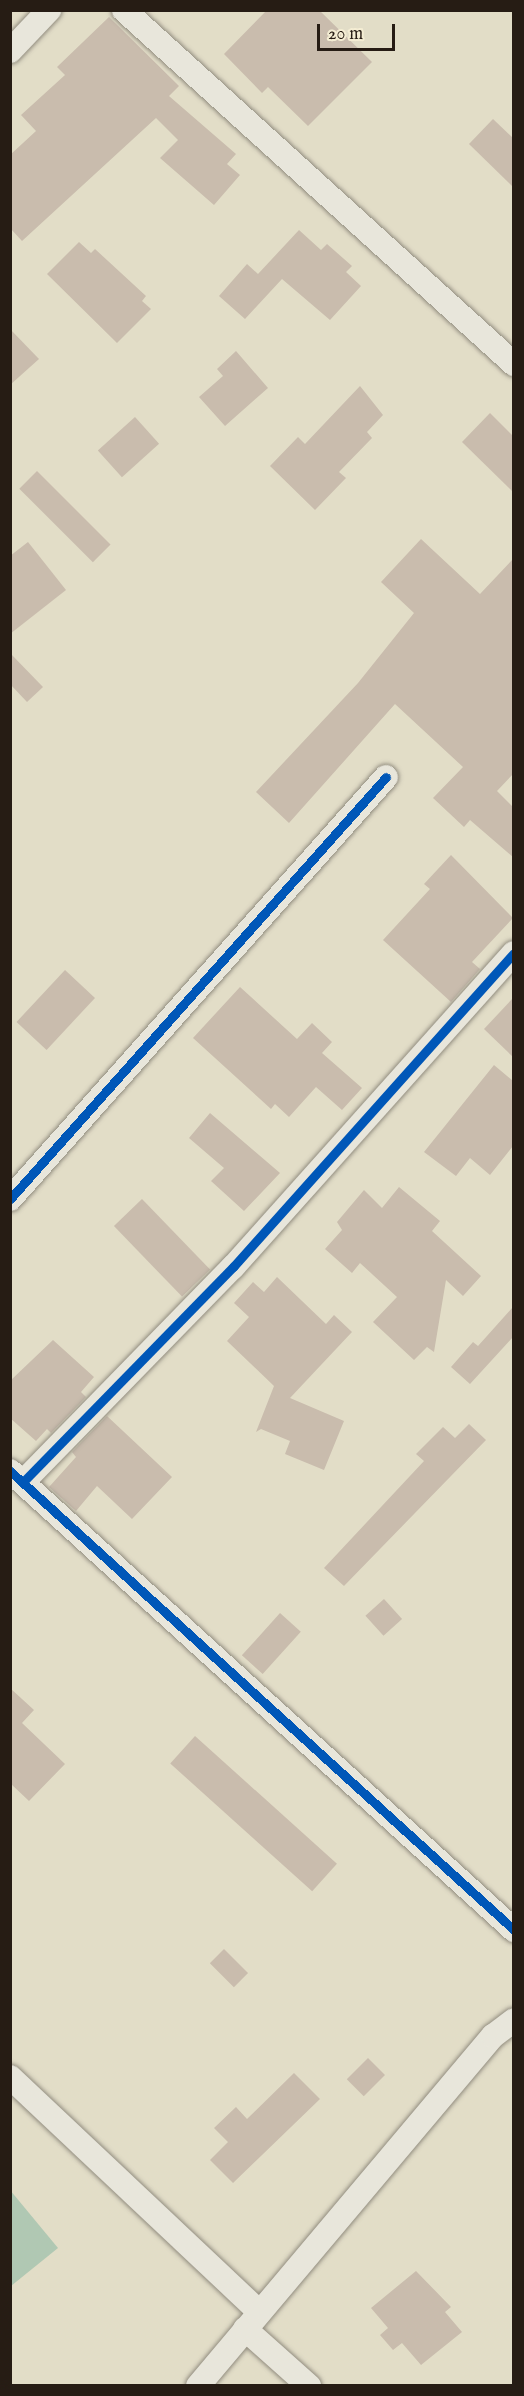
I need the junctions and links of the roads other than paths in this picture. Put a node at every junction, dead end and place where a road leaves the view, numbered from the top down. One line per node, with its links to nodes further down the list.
1 (50, 10): 3 (street)
2 (124, 10): 4 (street)
3 (10, 51)
4 (513, 364)
5 (386, 777): 7 (street)
6 (513, 953): 8 (street)
7 (10, 1198)
8 (17, 1477): 9 (street)
9 (513, 1930)
10 (513, 2020): 12 (street)
11 (10, 2077): 12 (street)
12 (252, 2321): 13 (street); 14 (street)
13 (198, 2385)
14 (309, 2385)

